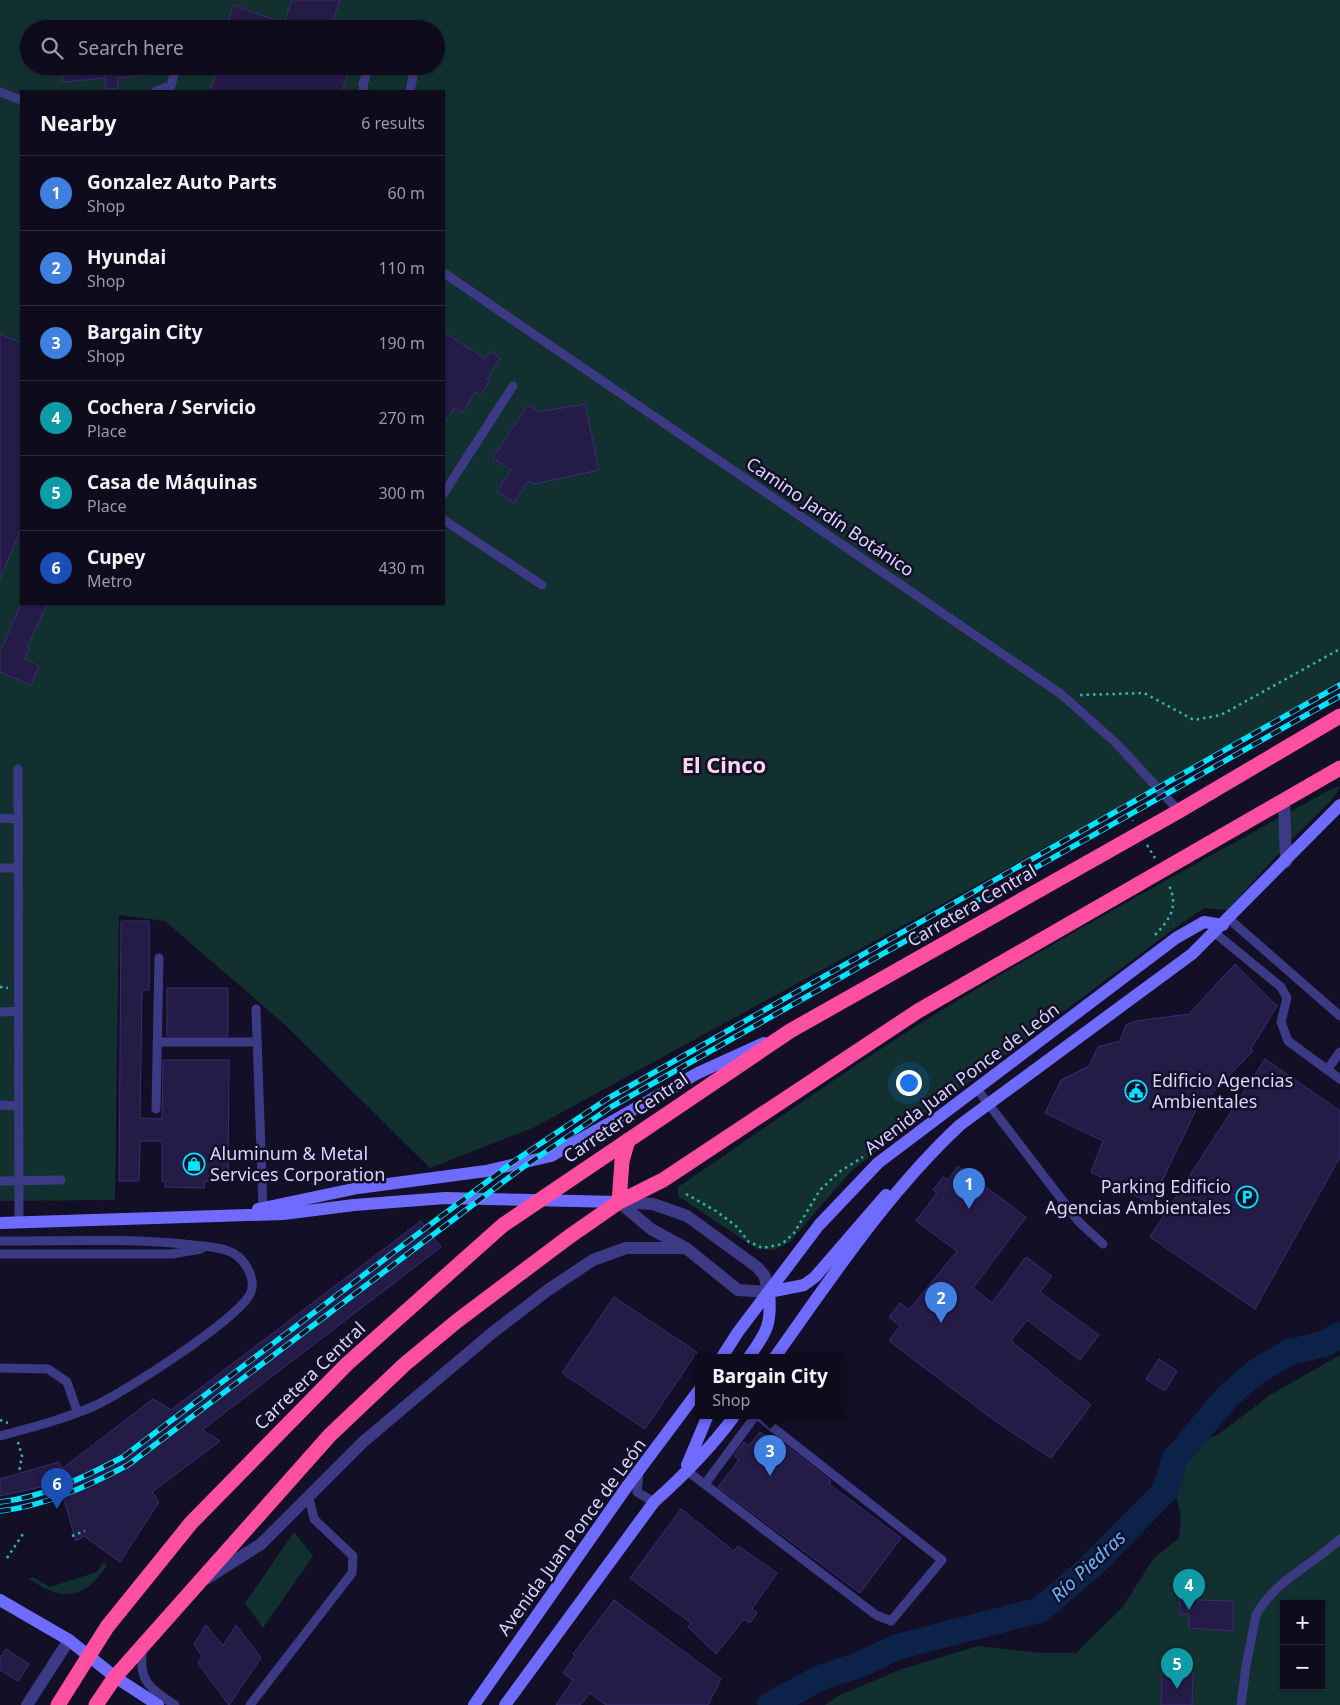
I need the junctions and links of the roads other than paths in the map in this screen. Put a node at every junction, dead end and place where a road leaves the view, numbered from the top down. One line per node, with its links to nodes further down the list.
1 (174, 75): 4 (lane)
2 (366, 75): 5 (lane)
3 (413, 75): 6 (lane)
4 (171, 88)
5 (364, 90)
6 (410, 90)
7 (0, 92): 8 (lane)
8 (20, 100)
9 (445, 274): 19 (lane, Camino Jardín Botánico)
10 (513, 386): 11 (lane)
11 (445, 491)
12 (445, 521): 13 (lane)
13 (542, 585)
14 (1340, 716): 19 (highway, Carretera Central)
15 (1340, 768): 17 (highway)
16 (18, 769): 21 (lane)
17 (1284, 801): 22 (street); 48 (highway)
18 (1340, 806): 22 (street, Avenida Juan Ponce de León)
19 (1179, 811): 31 (highway, Carretera Central)
20 (0, 818): 21 (lane)
21 (18, 819): 24 (lane)
22 (1286, 862): 25 (street, Avenida Juan Ponce de León)
23 (0, 868): 24 (lane)
24 (18, 868): 28 (lane)
25 (1222, 925): 30 (lane); 35 (lane); 37 (street, Avenida Juan Ponce de León); 38 (street, Avenida Juan Ponce de León)
26 (159, 958): 32 (lane)
27 (256, 1009): 33 (lane)
28 (18, 1011): 29 (lane); 40 (lane)
29 (0, 1012)
30 (1340, 1016)
31 (790, 1031): 42 (highway, Carretera Central); 49 (street)
32 (157, 1042): 33 (lane); 41 (lane)
33 (257, 1042): 49 (lane)
34 (1340, 1052): 35 (lane)
35 (1328, 1070): 36 (lane)
36 (1340, 1079)
37 (977, 1089): 38 (lane); 58 (street, Avenida Juan Ponce de León)
38 (989, 1104): 46 (street, Avenida Juan Ponce de León); 54 (lane)
39 (0, 1105): 40 (lane)
40 (18, 1106): 45 (lane)
41 (156, 1108)
42 (628, 1140): 47 (highway, Carretera Central); 48 (highway)
43 (61, 1180): 45 (lane)
44 (0, 1181): 45 (lane)
45 (18, 1181): 51 (lane)
46 (903, 1183): 58 (street); 61 (street, Avenida Juan Ponce de León)
47 (539, 1199): 48 (street); 50 (street); 80 (highway, Carretera Central)
48 (619, 1202): 56 (street); 58 (street); 76 (highway)
49 (263, 1208): 50 (street)
50 (221, 1217): 51 (street)
51 (18, 1222): 52 (street)
52 (0, 1223)
53 (0, 1241): 55 (lane)
54 (1102, 1244)
55 (214, 1247): 57 (lane); 64 (lane)
56 (686, 1248): 58 (street); 73 (street)
57 (0, 1254)
58 (769, 1292): 59 (street, Avenida Juan Ponce de León); 60 (street)
59 (724, 1354)
60 (751, 1354)
61 (777, 1354)
62 (0, 1368): 64 (lane)
63 (695, 1395): 70 (street, Avenida Juan Ponce de León)
64 (77, 1412): 69 (lane)
65 (706, 1419): 71 (street)
66 (732, 1419): 71 (street)
67 (754, 1419): 72 (lane)
68 (762, 1419): 72 (lane)
69 (0, 1436)
70 (639, 1471): 74 (lane); 89 (street, Avenida Juan Ponce de León)
71 (685, 1471): 72 (lane); 74 (street)
72 (704, 1484)
73 (309, 1498): 76 (street); 88 (lane)
74 (654, 1502): 81 (street)
75 (1340, 1539): 92 (lane)
76 (196, 1586): 79 (highway)
77 (0, 1600): 78 (street)
78 (69, 1640): 80 (street); 83 (street)
79 (144, 1643): 82 (highway); 87 (lane)
80 (90, 1655): 82 (street); 84 (highway, Carretera Central)
81 (531, 1670): 90 (street); 91 (street)
82 (115, 1677): 85 (highway); 86 (street)
83 (27, 1705)
84 (58, 1705)
85 (96, 1705)
86 (158, 1705)
87 (175, 1705)
88 (250, 1705)
89 (474, 1705)
90 (505, 1705)
91 (518, 1705)
92 (1241, 1705)

